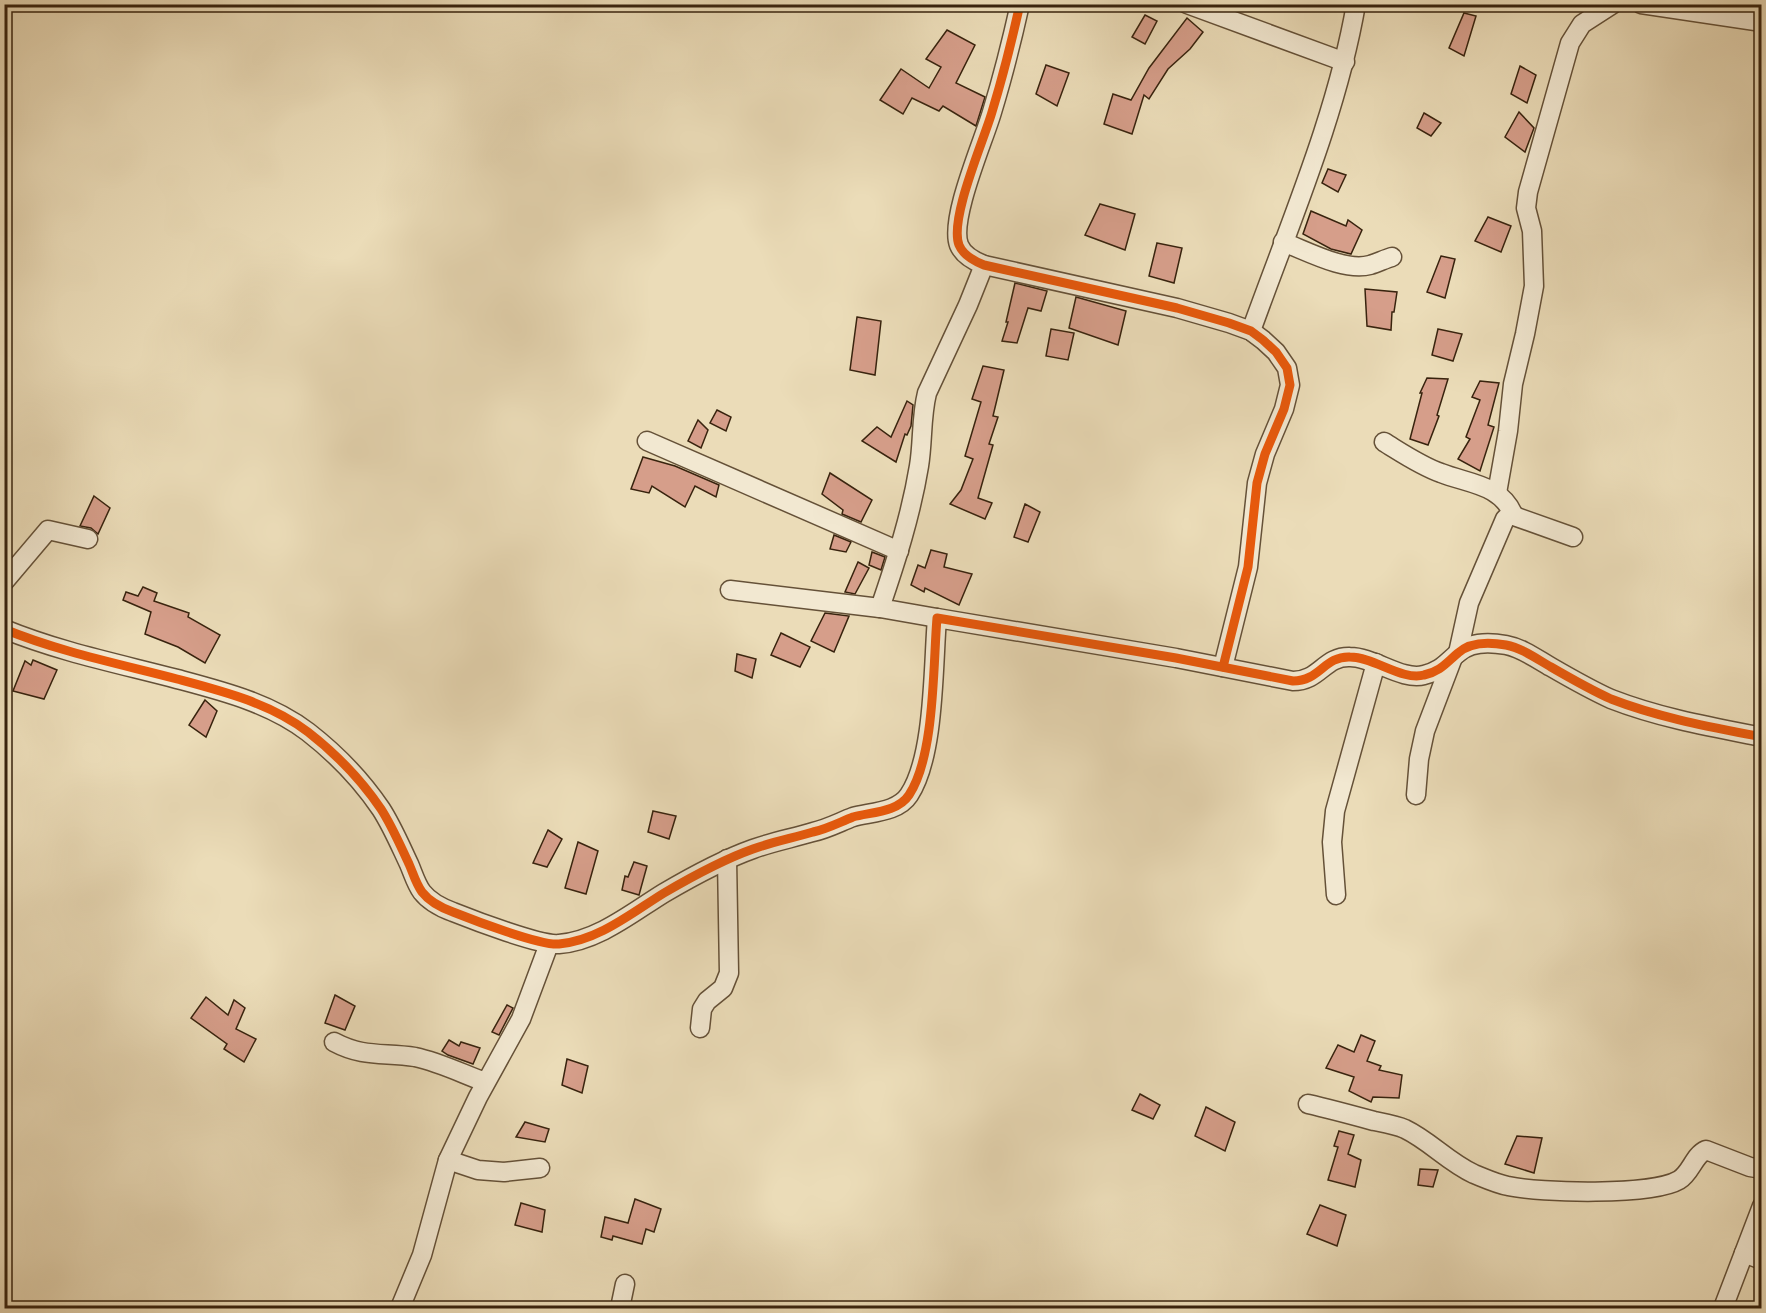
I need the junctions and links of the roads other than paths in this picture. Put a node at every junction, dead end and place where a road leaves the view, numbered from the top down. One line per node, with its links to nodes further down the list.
1 (1020, 4): 10 (street)
2 (1187, 4): 7 (street)
3 (1356, 4): 7 (street)
4 (1613, 4): 14 (street)
5 (1641, 4): 6 (street)
6 (1761, 22)
7 (1345, 62): 8 (street)
8 (1283, 242): 9 (street); 11 (street)
9 (1392, 256)
10 (984, 265): 11 (street); 18 (street)
11 (1251, 331): 26 (street)
12 (646, 441): 18 (street)
13 (1384, 442): 14 (street)
14 (1497, 493): 15 (street)
15 (1514, 516): 16 (street); 24 (street)
16 (1573, 537)
17 (88, 539): 19 (street)
18 (899, 551): 21 (street)
19 (4, 582)
20 (730, 590): 21 (street)
21 (880, 608): 22 (street)
22 (937, 618): 26 (street); 29 (street)
23 (4, 629): 31 (street)
24 (1455, 656): 25 (street); 27 (street); 28 (street)
25 (1376, 663): 26 (street); 30 (street)
26 (1223, 667)
27 (1761, 737)
28 (1416, 795)
29 (727, 859): 31 (street); 32 (street)
30 (1336, 895)
31 (549, 944): 34 (street)
32 (700, 1028)
33 (334, 1042): 34 (street)
34 (486, 1082): 36 (street)
35 (1308, 1104): 37 (street)
36 (448, 1160): 38 (street); 43 (street)
37 (1761, 1164)
38 (540, 1168)
39 (1761, 1206): 40 (street)
40 (1744, 1253): 41 (street); 45 (street)
41 (1761, 1260)
42 (625, 1284): 44 (street)
43 (400, 1308)
44 (620, 1308)
45 (1723, 1308)

